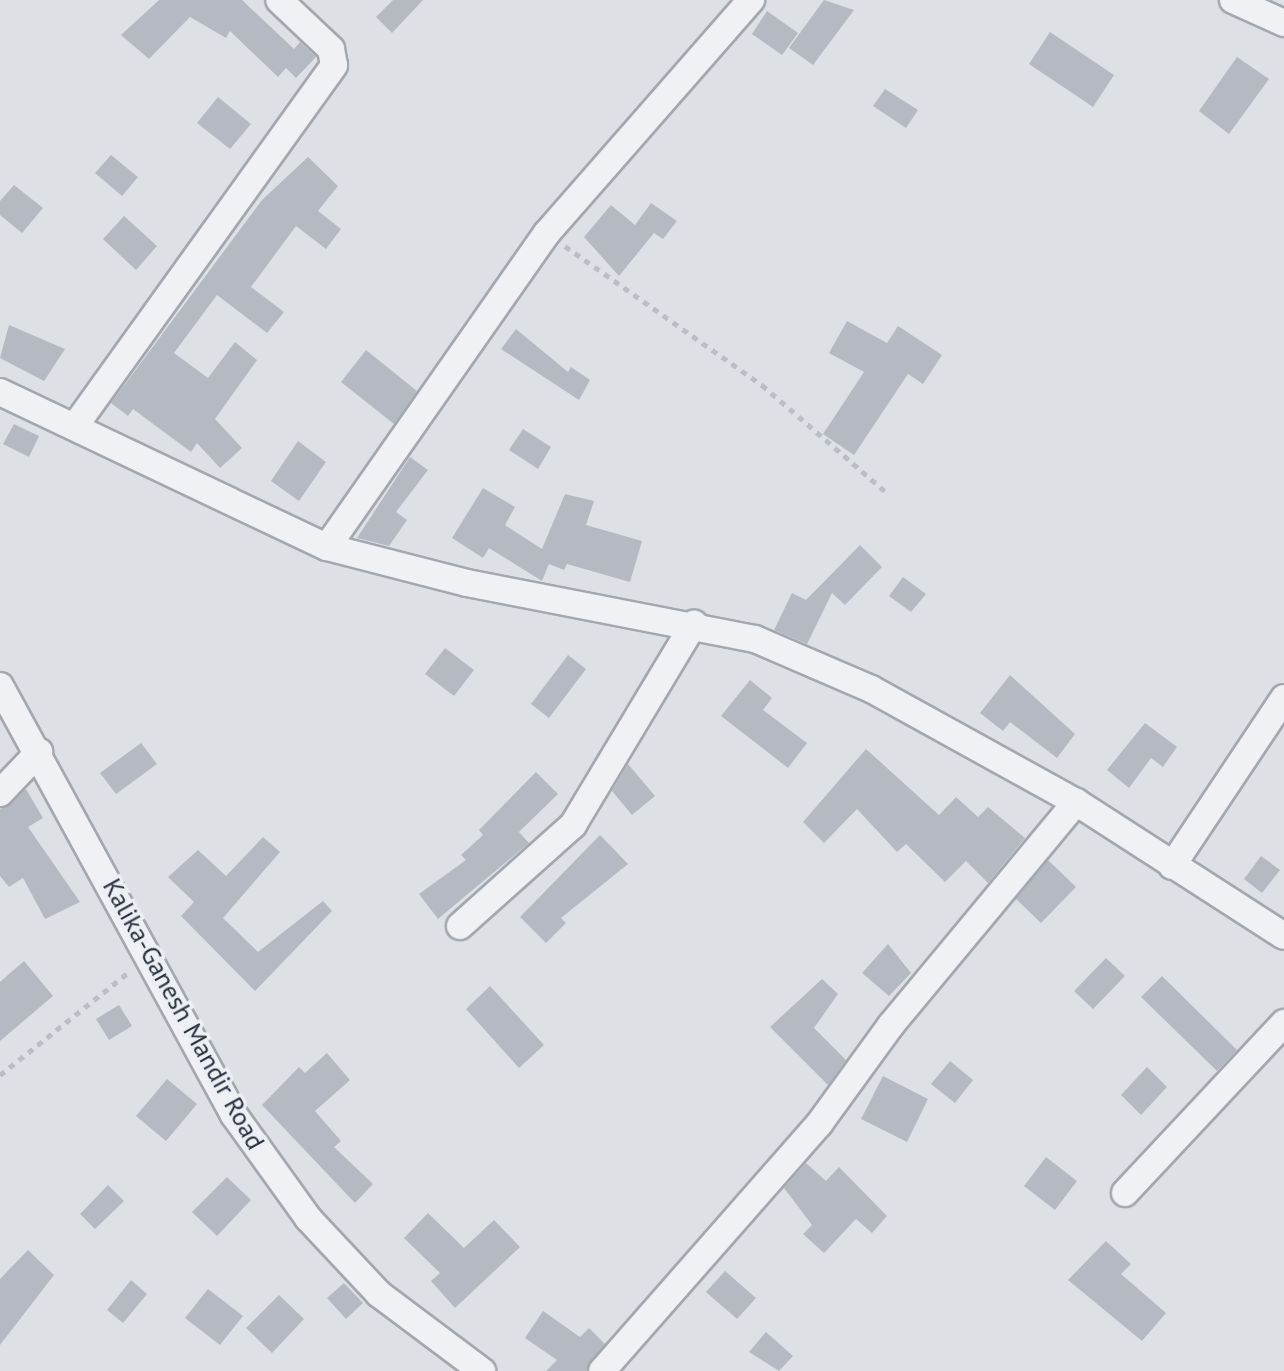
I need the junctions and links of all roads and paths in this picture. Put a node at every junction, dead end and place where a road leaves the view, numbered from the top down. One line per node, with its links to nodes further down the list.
1 (279, 0): 7 (street)
2 (751, 0): 5 (street)
3 (1233, 0): 4 (street)
4 (1284, 23)
5 (547, 233): 8 (path); 9 (street)
6 (0, 392): 7 (street)
7 (75, 426): 9 (street)
8 (885, 491)
9 (327, 547): 10 (street)
10 (694, 624): 15 (street); 17 (street)
11 (0, 686): 13 (street, Kalika-Ganesh Mandir Road)
12 (1284, 698): 16 (street)
13 (39, 752): 14 (street); 19 (street, Kalika-Ganesh Mandir Road)
14 (0, 793)
15 (1076, 802): 16 (street); 24 (street)
16 (1172, 866): 18 (street)
17 (460, 926)
18 (1284, 936)
19 (149, 956): 21 (path); 23 (street, Kalika-Ganesh Mandir Road)
20 (1284, 1023): 22 (street)
21 (0, 1075)
22 (1125, 1193)
23 (482, 1371)
24 (602, 1371)

